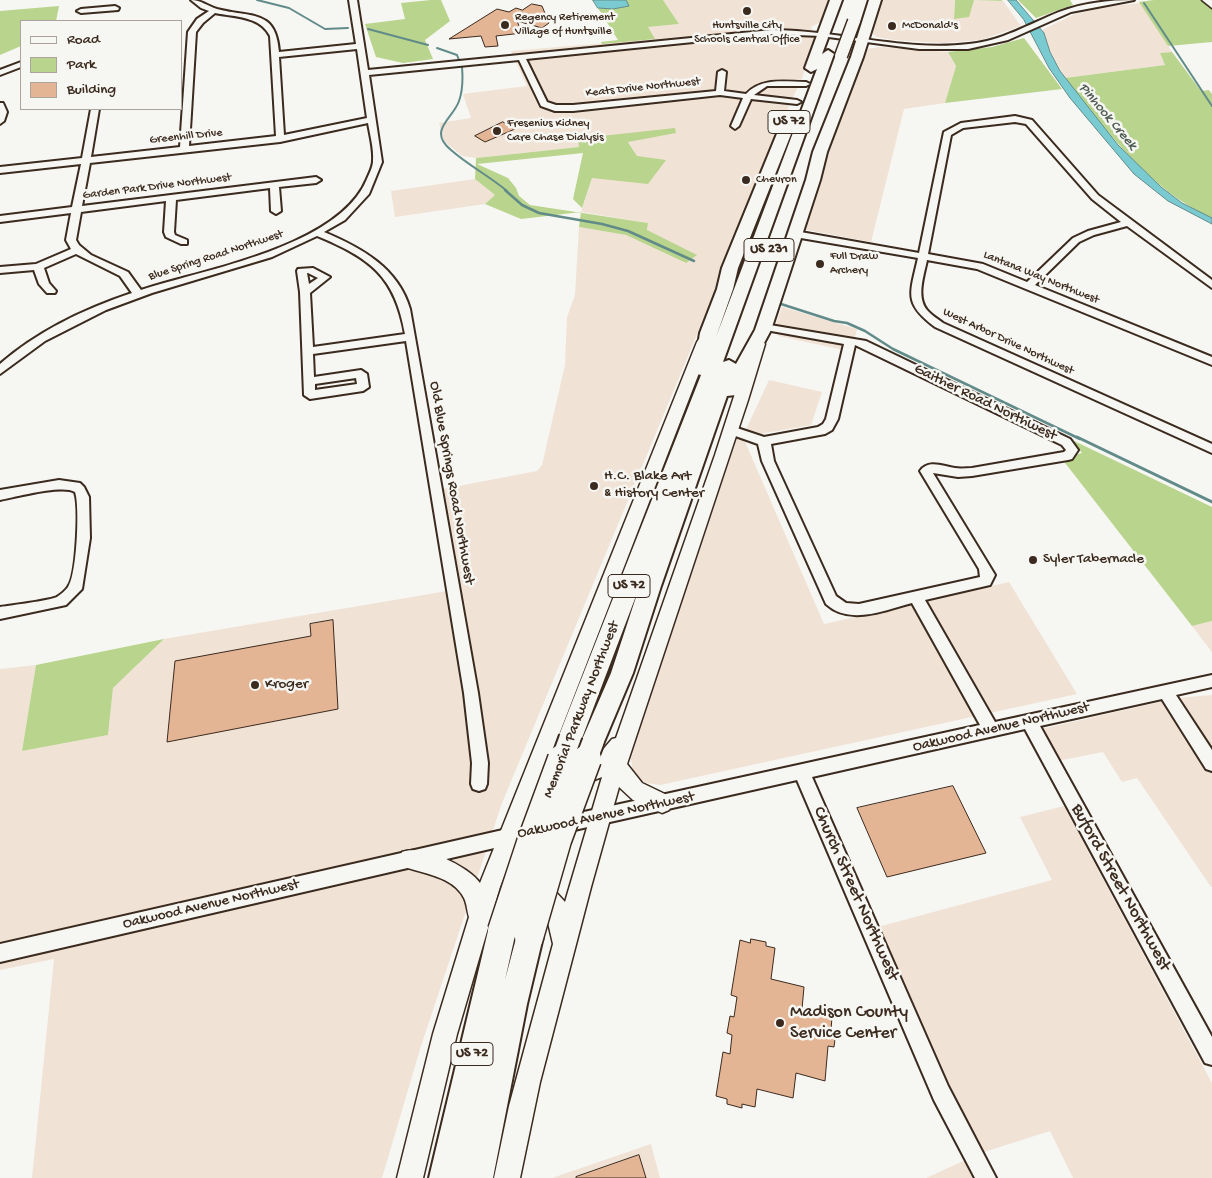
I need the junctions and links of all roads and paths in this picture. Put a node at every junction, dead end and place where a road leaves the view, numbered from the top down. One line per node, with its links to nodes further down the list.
1 (195, 0): 12 (street)
2 (353, 0): 18 (street, Blue Spring Road Northwest)
3 (836, 0): 14 (highway, US 72)
4 (875, 0): 15 (highway, US 72)
5 (1076, 0): 11 (street)
6 (1130, 0): 11 (street)
7 (1207, 0): 8 (main road)
8 (1212, 6)
9 (115, 7): 13 (street)
10 (859, 7): 20 (highway, Memorial Parkway Northwest / US 231, bridge)
11 (1081, 8): 17 (street)
12 (214, 10): 19 (street); 37 (street)
13 (81, 11)
14 (838, 16): 15 (highway); 16 (highway, US 72); 20 (highway, Memorial Parkway Northwest / US 231)
15 (869, 21): 17 (highway, US 72)
16 (822, 34): 17 (street); 20 (highway, US 72); 21 (street)
17 (863, 40): 20 (highway, US 72)
18 (361, 46): 19 (street); 25 (street, Blue Spring Road Northwest)
19 (275, 55): 36 (street)
20 (835, 56): 26 (highway, US 72); 35 (highway, Memorial Parkway Northwest / US 231); 49 (highway, US 72); 69 (highway, Memorial Parkway Northwest / US 231)
21 (522, 57): 25 (street); 27 (street, Keats Drive Northwest)
22 (20, 64): 24 (street)
23 (722, 72): 27 (street)
24 (0, 73)
25 (366, 74): 32 (street, Blue Spring Road Northwest)
26 (806, 84): 28 (street); 29 (highway, US 72)
27 (720, 93): 28 (street, Keats Drive Northwest)
28 (747, 95): 29 (street, Keats Drive Northwest); 34 (street)
29 (797, 102): 40 (highway, US 72)
30 (0, 105): 33 (street)
31 (95, 110): 38 (street)
32 (373, 120): 36 (street, Greenhill Drive); 48 (street, Blue Spring Road Northwest)
33 (0, 121)
34 (735, 126)
35 (801, 130): 40 (highway); 69 (highway, Memorial Parkway Northwest / US 231)
36 (280, 139): 37 (street, Greenhill Drive)
37 (184, 149): 38 (street, Greenhill Drive)
38 (85, 161): 39 (street, Greenhill Drive); 44 (street)
39 (0, 170)
40 (768, 175): 61 (highway, US 72)
41 (316, 180): 42 (street, Garden Park Drive Northwest)
42 (274, 186): 43 (street, Garden Park Drive Northwest); 45 (street)
43 (171, 198): 44 (street, Garden Park Drive Northwest); 50 (street)
44 (76, 210): 46 (street, Garden Park Drive Northwest); 51 (street)
45 (276, 212)
46 (0, 219)
47 (1128, 223): 52 (street, West Arbor Drive Northwest); 55 (street); 56 (street)
48 (317, 233): 59 (street, Blue Spring Road Northwest); 62 (street, Old Blue Springs Road Northwest)
49 (795, 234): 52 (street, Lantana Way Northwest); 60 (highway, US 72)
50 (184, 242)
51 (77, 250): 53 (street); 59 (street)
52 (923, 255): 55 (street, Lantana Way Northwest); 71 (street, West Arbor Drive Northwest)
53 (38, 266): 54 (street); 57 (street)
54 (0, 270)
55 (1028, 285): 65 (street, Lantana Way Northwest)
56 (1212, 285)
57 (50, 291)
58 (305, 292): 64 (street)
59 (138, 294): 66 (street, Blue Spring Road Northwest)
60 (763, 329): 63 (street, Gaither Road Northwest); 68 (main road); 69 (highway, US 72)
61 (708, 333): 69 (highway, US 72); 80 (main road)
62 (411, 337): 64 (street); 84 (street, Old Blue Springs Road Northwest)
63 (850, 342): 70 (street); 73 (street, Gaither Road Northwest)
64 (308, 351): 67 (street)
65 (1212, 362)
66 (0, 370)
67 (309, 381)
68 (731, 430): 70 (street); 79 (main road)
69 (695, 439): 80 (highway, Memorial Parkway Northwest / US 72)
70 (764, 441): 73 (street, Gaither Road Northwest)
71 (1212, 448)
72 (0, 495): 74 (street)
73 (916, 597): 78 (street)
74 (0, 613)
75 (1212, 682): 76 (street, Oakwood Avenue Northwest)
76 (1165, 691): 77 (street, Oakwood Avenue Northwest); 81 (street)
77 (1029, 722): 78 (street, Oakwood Avenue Northwest); 92 (street, Buford Street Northwest)
78 (991, 730): 83 (street, Oakwood Avenue Northwest)
79 (628, 733): 80 (main road); 82 (main road)
80 (572, 735): 87 (main road); 89 (highway, Memorial Parkway Northwest / US 72, bridge)
81 (1212, 764)
82 (617, 765): 85 (main road); 86 (main road)
83 (802, 772): 85 (street, Oakwood Avenue Northwest); 97 (street, Church Street Northwest)
84 (479, 784)
85 (662, 803): 86 (street, Oakwood Avenue Northwest)
86 (601, 817): 87 (street, Oakwood Avenue Northwest); 90 (main road)
87 (508, 837): 88 (street, Oakwood Avenue Northwest); 89 (main road)
88 (410, 859): 89 (main road); 91 (street, Oakwood Avenue Northwest)
89 (503, 929): 90 (main road); 93 (main road); 94 (highway, Memorial Parkway Northwest / US 72); 95 (highway, Memorial Parkway Northwest / US 72)
90 (564, 944): 96 (main road)
91 (0, 953)
92 (1212, 1056)
93 (410, 1178)
94 (445, 1178)
95 (477, 1178)
96 (507, 1178)
97 (986, 1178)

